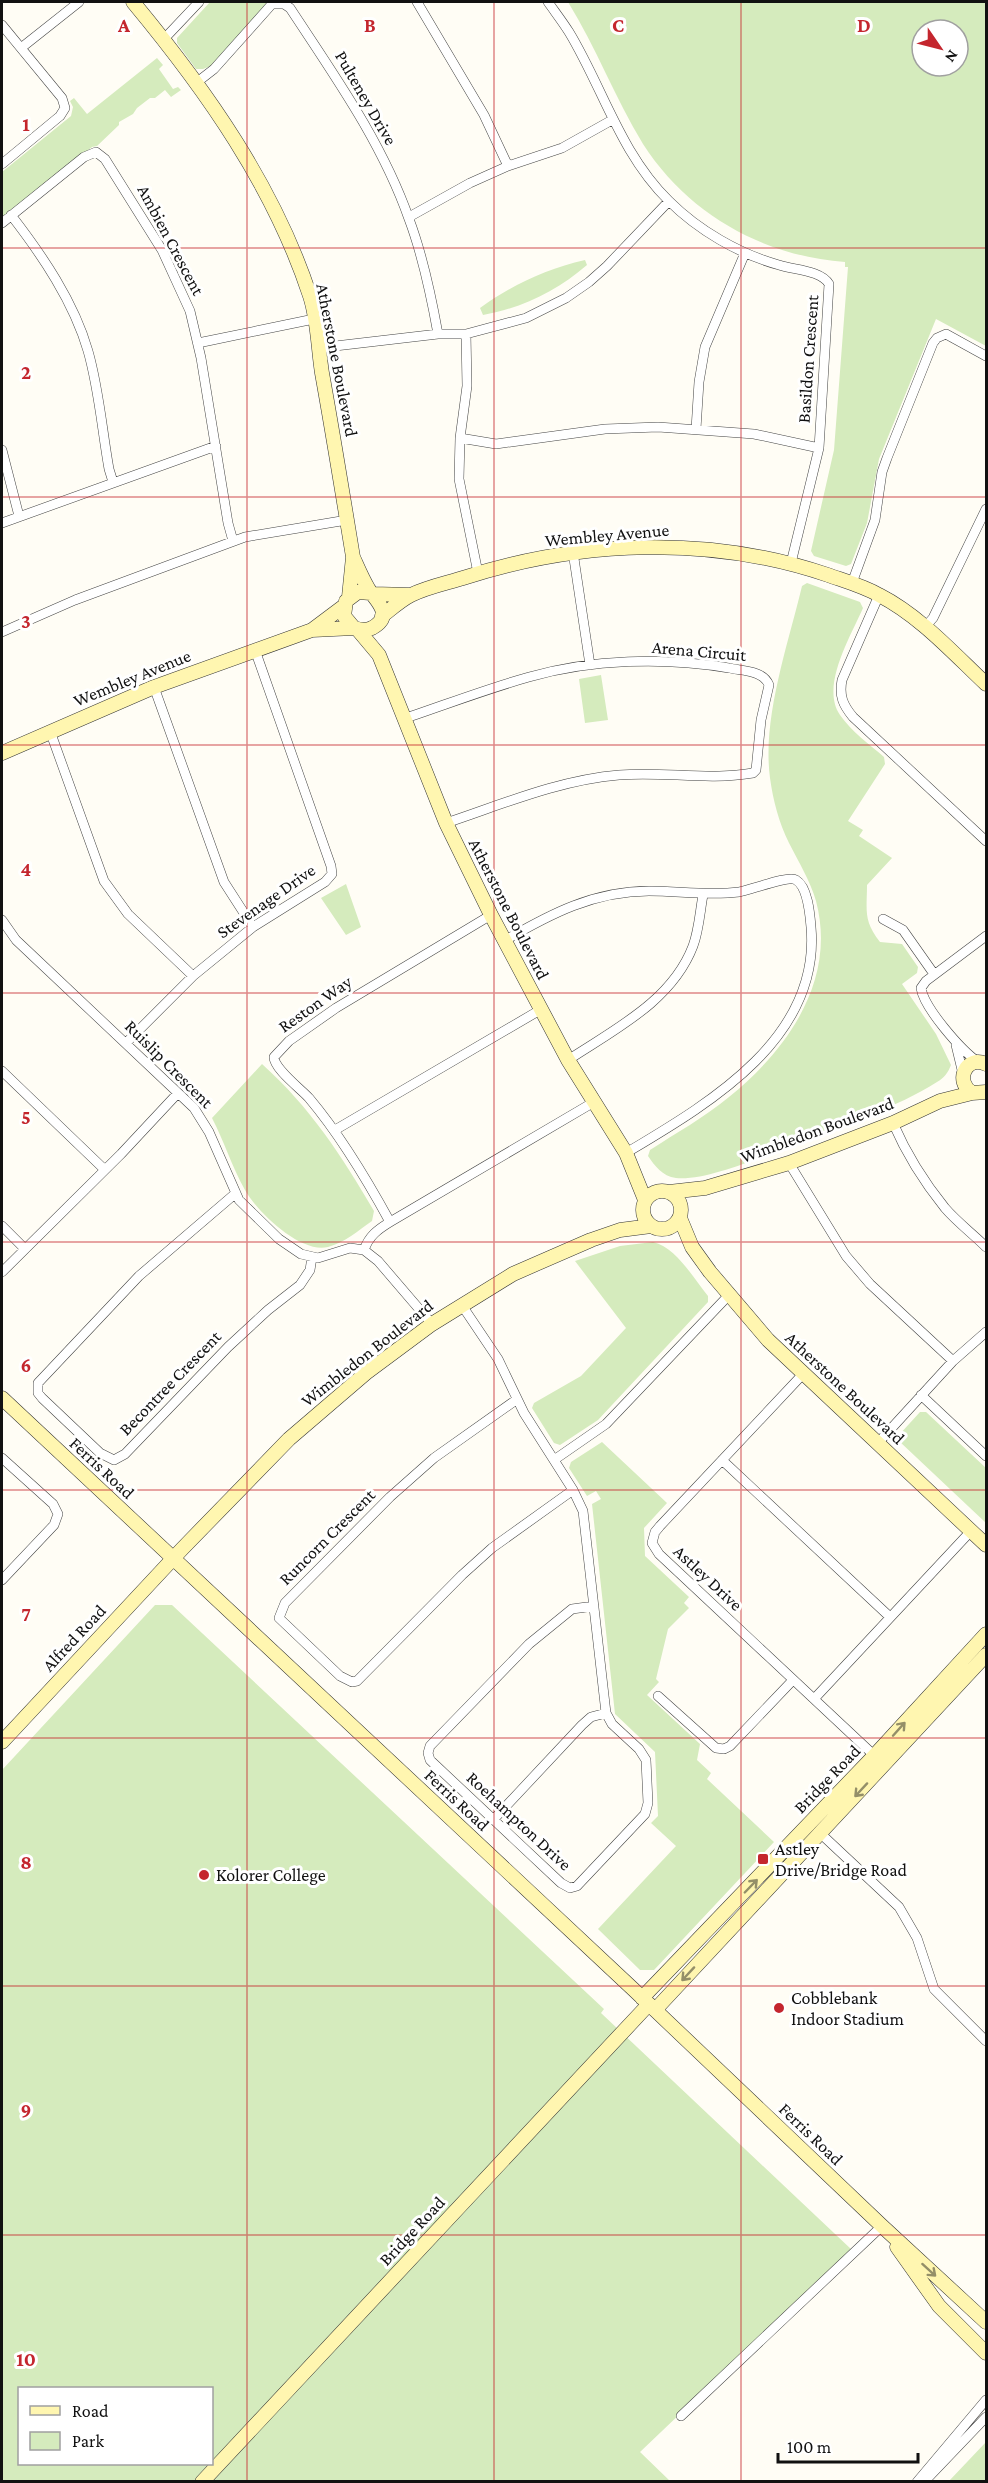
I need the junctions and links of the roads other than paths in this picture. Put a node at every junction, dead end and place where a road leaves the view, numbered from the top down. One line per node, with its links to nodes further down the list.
1 (79, 2): 8 (street)
2 (133, 2): 7 (street, Atherstone Boulevard)
3 (199, 2): 7 (street)
4 (417, 2): 12 (street)
5 (548, 2): 10 (street, Basildon Crescent)
6 (2, 28): 8 (street)
7 (164, 39): 9 (street, Atherstone Boulevard)
8 (21, 48): 11 (street)
9 (196, 83): 15 (street, Pulteney Drive); 18 (street, Atherstone Boulevard)
10 (612, 120): 12 (street); 13 (street, Basildon Crescent)
11 (2, 164)
12 (508, 166): 15 (street)
13 (669, 201): 17 (street, Basildon Crescent); 20 (street)
14 (12, 215): 16 (street, Ambien Crescent); 21 (street, Ambien Crescent); 29 (street)
15 (409, 217): 19 (street, Pulteney Drive)
16 (2, 223)
17 (745, 253): 24 (street); 27 (street, Basildon Crescent)
18 (314, 319): 21 (street); 22 (street, Atherstone Boulevard)
19 (438, 334): 20 (street); 22 (street)
20 (466, 334): 25 (street)
21 (198, 343): 26 (street, Ambien Crescent)
22 (318, 348): 32 (street, Atherstone Boulevard)
23 (987, 356): 39 (street)
24 (696, 429): 25 (street); 27 (street)
25 (460, 438): 38 (street)
26 (216, 446): 29 (street); 34 (street, Ambien Crescent)
27 (819, 448): 37 (street, Basildon Crescent)
28 (2, 450): 31 (street)
29 (113, 482): 31 (street)
30 (987, 509): 45 (street)
31 (19, 516): 33 (street)
32 (347, 520): 34 (street); 36 (street, Atherstone Boulevard)
33 (2, 523)
34 (233, 541): 48 (street)
35 (573, 552): 37 (street, Wembley Avenue); 38 (street, Wembley Avenue); 51 (street)
36 (353, 557): 40 (street, Atherstone Boulevard); 43 (street, Atherstone Boulevard)
37 (791, 563): 39 (street, Wembley Avenue)
38 (478, 573): 41 (street, Wembley Avenue)
39 (852, 583): 42 (street, Wembley Avenue)
40 (372, 594): 41 (street, Wembley Avenue); 43 (street); 44 (street)
41 (411, 595): 44 (street, Wembley Avenue)
42 (879, 595): 45 (street, Wembley Avenue); 58 (street)
43 (347, 602): 46 (street); 47 (street, Wembley Avenue)
44 (381, 618): 46 (street); 50 (street, Atherstone Boulevard)
45 (925, 627): 52 (street, Wembley Avenue)
46 (356, 629): 47 (street, Wembley Avenue); 50 (street, Atherstone Boulevard)
47 (312, 630): 49 (street, Wembley Avenue)
48 (2, 632)
49 (255, 650): 53 (street, Wembley Avenue); 63 (street, Stevenage Drive)
50 (379, 655): 54 (street, Atherstone Boulevard)
51 (590, 665): 54 (street, Arena Circuit); 57 (street, Arena Circuit)
52 (987, 684)
53 (154, 687): 55 (street, Wembley Avenue); 63 (street)
54 (403, 719): 57 (street, Atherstone Boulevard)
55 (50, 731): 56 (street, Wembley Avenue); 67 (street)
56 (2, 753)
57 (446, 823): 60 (street, Atherstone Boulevard)
58 (987, 841)
59 (703, 895): 65 (street); 71 (street); 81 (street)
60 (491, 915): 65 (street, Atherstone Boulevard); 80 (street, Reston Way)
61 (883, 919): 66 (street)
62 (2, 920): 69 (street, Ruislip Crescent)
63 (254, 927): 67 (street, Stevenage Drive)
64 (987, 936): 66 (street)
65 (504, 941): 68 (street, Atherstone Boulevard)
66 (934, 974): 70 (street)
67 (193, 976): 69 (street, Stevenage Drive)
68 (540, 1010): 71 (street, Atherstone Boulevard); 80 (street)
69 (126, 1043): 75 (street, Ruislip Crescent)
70 (955, 1043): 72 (street); 74 (street)
71 (568, 1060): 78 (street, Atherstone Boulevard)
72 (984, 1063): 74 (street, Wimbledon Boulevard)
73 (2, 1071): 84 (street)
74 (962, 1076): 76 (street); 77 (street, Wimbledon Boulevard)
75 (178, 1093): 84 (street); 87 (street, Ruislip Crescent)
76 (981, 1094): 77 (street, Wimbledon Boulevard)
77 (940, 1101): 79 (street, Wimbledon Boulevard)
78 (594, 1102): 81 (street, Atherstone Boulevard); 90 (street)
79 (893, 1123): 82 (street, Wimbledon Boulevard); 95 (street)
80 (335, 1130): 90 (street, Reston Way)
81 (626, 1154): 83 (street, Atherstone Boulevard)
82 (789, 1163): 85 (street, Wimbledon Boulevard); 104 (street)
83 (633, 1167): 86 (street, Atherstone Boulevard); 88 (street, Atherstone Boulevard)
84 (104, 1169): 96 (street)
85 (705, 1188): 86 (street, Wimbledon Boulevard); 89 (street, Wimbledon Boulevard)
86 (663, 1192): 88 (street); 89 (street)
87 (236, 1193): 98 (street, Ruislip Crescent); 98 (street, Becontree Crescent)
88 (644, 1205): 92 (street); 93 (street, Wimbledon Boulevard)
89 (680, 1214): 92 (street); 94 (street, Atherstone Boulevard)
90 (390, 1222): 97 (street)
91 (2, 1226): 96 (street)
92 (657, 1228): 93 (street, Wimbledon Boulevard); 94 (street, Atherstone Boulevard)
93 (620, 1230): 101 (street, Wimbledon Boulevard)
94 (692, 1247): 100 (street, Atherstone Boulevard)
95 (987, 1247)
96 (24, 1248): 99 (street)
97 (364, 1250): 98 (street); 102 (street)
98 (312, 1257)
99 (2, 1272)
100 (729, 1295): 105 (street, Atherstone Boulevard); 112 (street)
101 (461, 1304): 102 (street, Wimbledon Boulevard); 108 (street)
102 (432, 1324): 117 (street, Wimbledon Boulevard)
103 (987, 1332): 104 (street)
104 (953, 1361): 106 (street)
105 (803, 1374): 109 (street, Atherstone Boulevard); 113 (street, Astley Drive)
106 (921, 1395): 109 (street); 110 (street)
107 (2, 1398): 117 (street, Ferris Road)
108 (516, 1400): 112 (street); 114 (street, Runcorn Crescent)
109 (877, 1444): 115 (street, Atherstone Boulevard)
110 (987, 1456)
111 (2, 1458): 118 (street)
112 (554, 1460): 114 (street)
113 (722, 1460): 120 (street); 123 (street, Astley Drive)
114 (573, 1490): 119 (street)
115 (971, 1531): 116 (street, Atherstone Boulevard); 120 (street)
116 (986, 1545)
117 (173, 1559): 127 (street, Alfred Road); 131 (street, Ferris Road)
118 (2, 1580)
119 (594, 1606): 126 (street); 129 (street, Roehampton Drive)
120 (890, 1617): 125 (street)
121 (987, 1634): 128 (street, Bridge Road, one-way to 121)
122 (987, 1655): 128 (street, Bridge Road)
123 (793, 1680): 124 (street); 125 (street, Astley Drive)
124 (658, 1696)
125 (814, 1699): 128 (street, Astley Drive)
126 (606, 1713): 129 (street); 129 (street, Roehampton Drive)
127 (2, 1742)
128 (879, 1760): 130 (street, Bridge Road, one-way to 130); 131 (street, Bridge Road, one-way to 128)
129 (493, 1820)
130 (820, 1833): 131 (street, Bridge Road, one-way to 131); 132 (street)
131 (648, 2004): 133 (street, Ferris Road); 139 (street, Bridge Road)
132 (987, 2041)
133 (884, 2229): 134 (street, Ferris Road, one-way to 134); 135 (street, Ferris Road); 137 (street)
134 (987, 2322)
135 (987, 2353)
136 (987, 2400): 140 (street)
137 (681, 2416)
138 (987, 2417): 141 (street)
139 (202, 2481)
140 (916, 2481)
141 (924, 2481)

